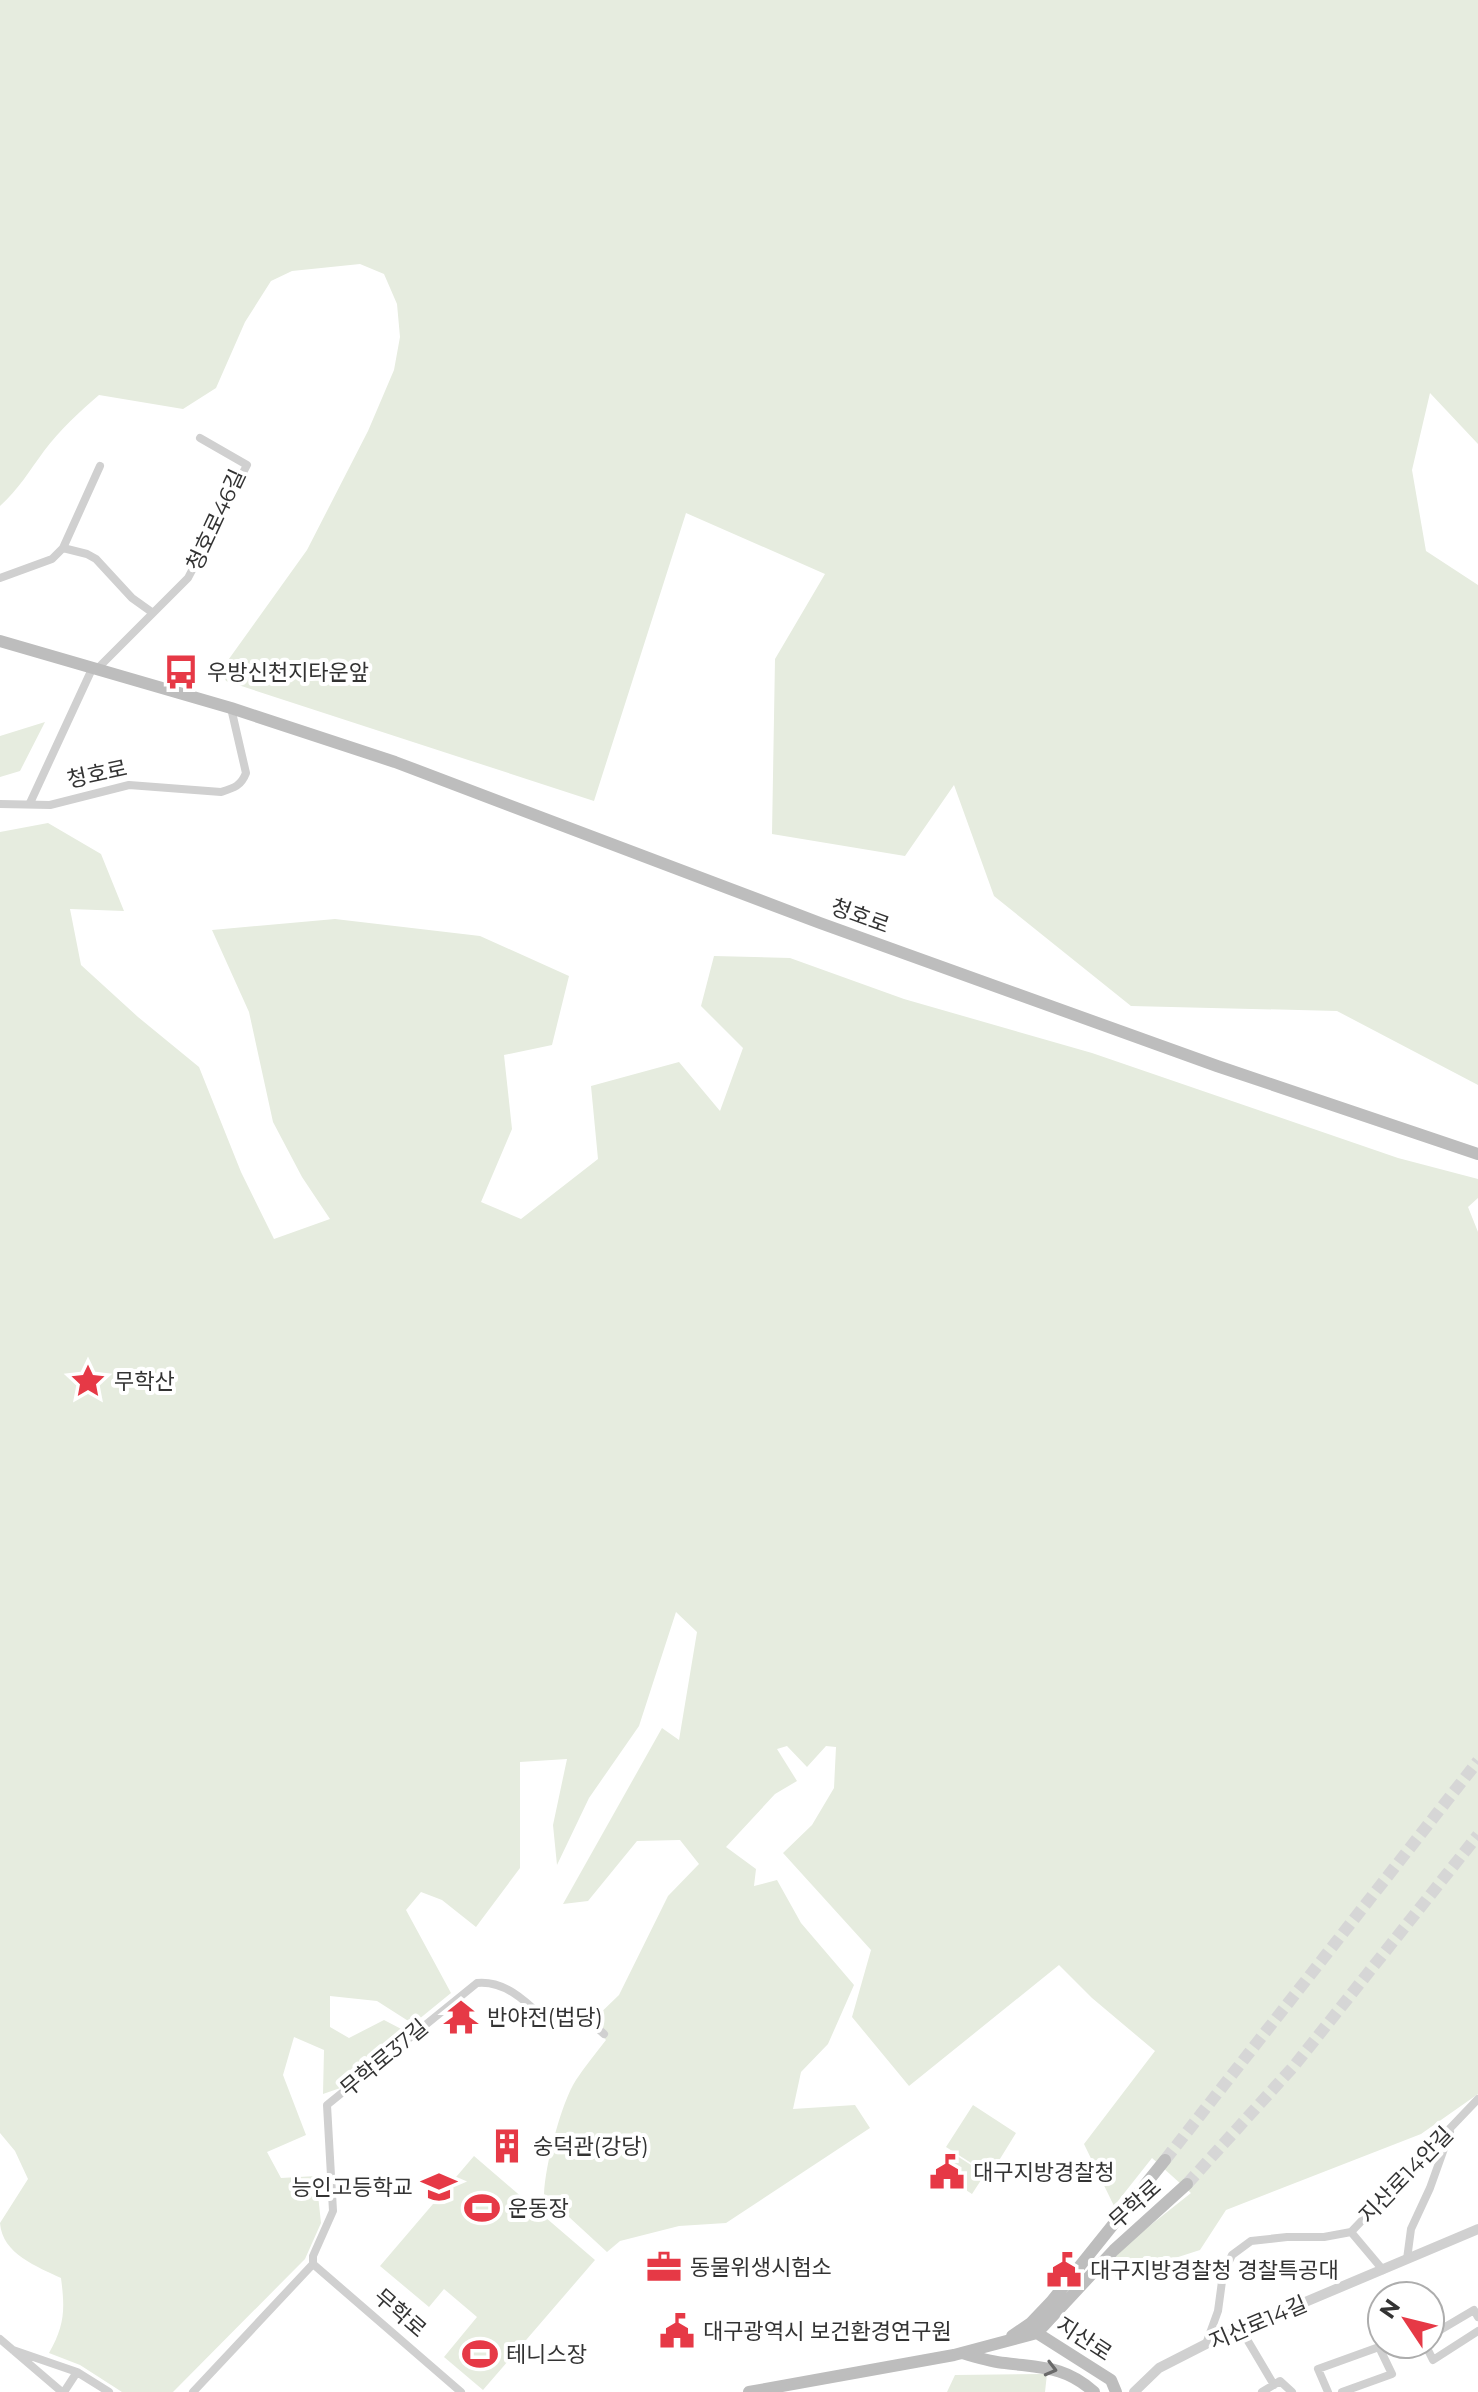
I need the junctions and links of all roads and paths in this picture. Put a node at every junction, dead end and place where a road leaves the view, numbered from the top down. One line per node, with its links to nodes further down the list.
1 (200, 438): 5 (street, 청호로46길)
2 (100, 466): 3 (street)
3 (63, 548): 4 (street); 5 (street)
4 (0, 578)
5 (153, 613): 7 (street, 청호로46길)
6 (0, 641): 7 (main road, 청호로)
7 (94, 669): 8 (main road, 청호로); 9 (street, 청호로)
8 (231, 708): 9 (street, 청호로); 11 (main road, 청호로)
9 (30, 803): 10 (street)
10 (0, 804)
11 (1478, 1154)
12 (604, 2034): 20 (street, 무학로37길)
13 (1478, 2099): 14 (street, 지산로14안길)
14 (1452, 2128): 18 (street, 지산로14안길); 19 (street)
15 (1165, 2160): 24 (main road, 무학로)
16 (1187, 2184): 27 (main road, 무학로)
17 (1478, 2229): 19 (street, 지산로14길)
18 (1351, 2232): 21 (street); 30 (street, 지산로14안길)
19 (1407, 2259): 21 (street, 지산로14길)
20 (313, 2264): 39 (street, 무학로37길); 40 (street, 무학로)
21 (1383, 2270): 25 (street, 지산로14길)
22 (1478, 2317): 23 (street)
23 (1446, 2327)
24 (1022, 2329): 27 (main road, 지산로); 29 (main road, 무학로)
25 (1242, 2331): 30 (street, 지산로14길); 36 (street)
26 (1478, 2331): 32 (street)
27 (1037, 2333): 29 (main road, 무학로); 43 (main road, 지산로)
28 (0, 2339): 31 (street)
29 (1003, 2342): 33 (main road, 무학로)
30 (1206, 2344): 44 (street, 지산로14길)
31 (13, 2350): 35 (street); 37 (street)
32 (1446, 2352)
33 (961, 2353): 34 (main road, 무학로); 41 (main road, 무학로)
34 (1003, 2363): 42 (main road, 지산로, one-way to 42)
35 (77, 2372): 37 (street); 38 (street)
36 (1274, 2385): 45 (street); 46 (street)
37 (63, 2392)
38 (109, 2392)
39 (193, 2392)
40 (461, 2392)
41 (749, 2392)
42 (1094, 2392)
43 (1116, 2392)
44 (1134, 2392)
45 (1262, 2392)
46 (1292, 2392)
47 (1328, 2392): 48 (street)
48 (1342, 2392)

